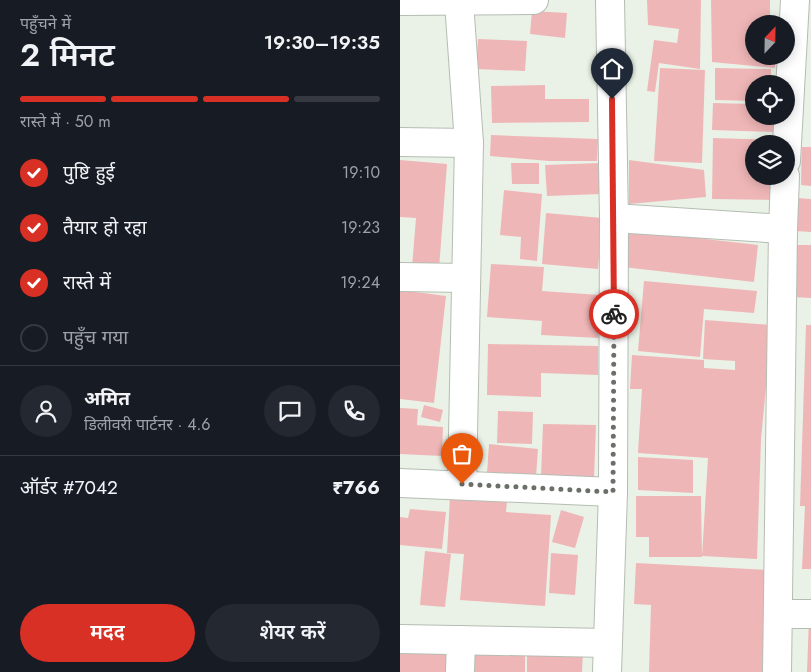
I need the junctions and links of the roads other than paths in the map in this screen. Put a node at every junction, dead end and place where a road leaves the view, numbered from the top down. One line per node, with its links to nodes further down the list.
1 (534, 0): 4 (street)
2 (610, 0): 10 (street)
3 (400, 1): 4 (street)
4 (459, 2): 8 (street)
5 (800, 13): 6 (street)
6 (789, 135)
7 (400, 142): 8 (street)
8 (469, 143): 13 (street)
9 (785, 185): 11 (street)
10 (614, 218): 11 (street); 16 (street)
11 (783, 229): 17 (street)
12 (400, 277): 13 (street)
13 (465, 278): 15 (street)
14 (400, 483): 15 (street)
15 (462, 484): 16 (street)
16 (613, 492): 21 (street)
17 (778, 614): 18 (street); 24 (street)
18 (811, 614)
19 (400, 639): 20 (street)
20 (461, 640): 21 (street); 22 (street)
21 (607, 643): 23 (street)
22 (460, 672)
23 (607, 672)
24 (777, 672)

